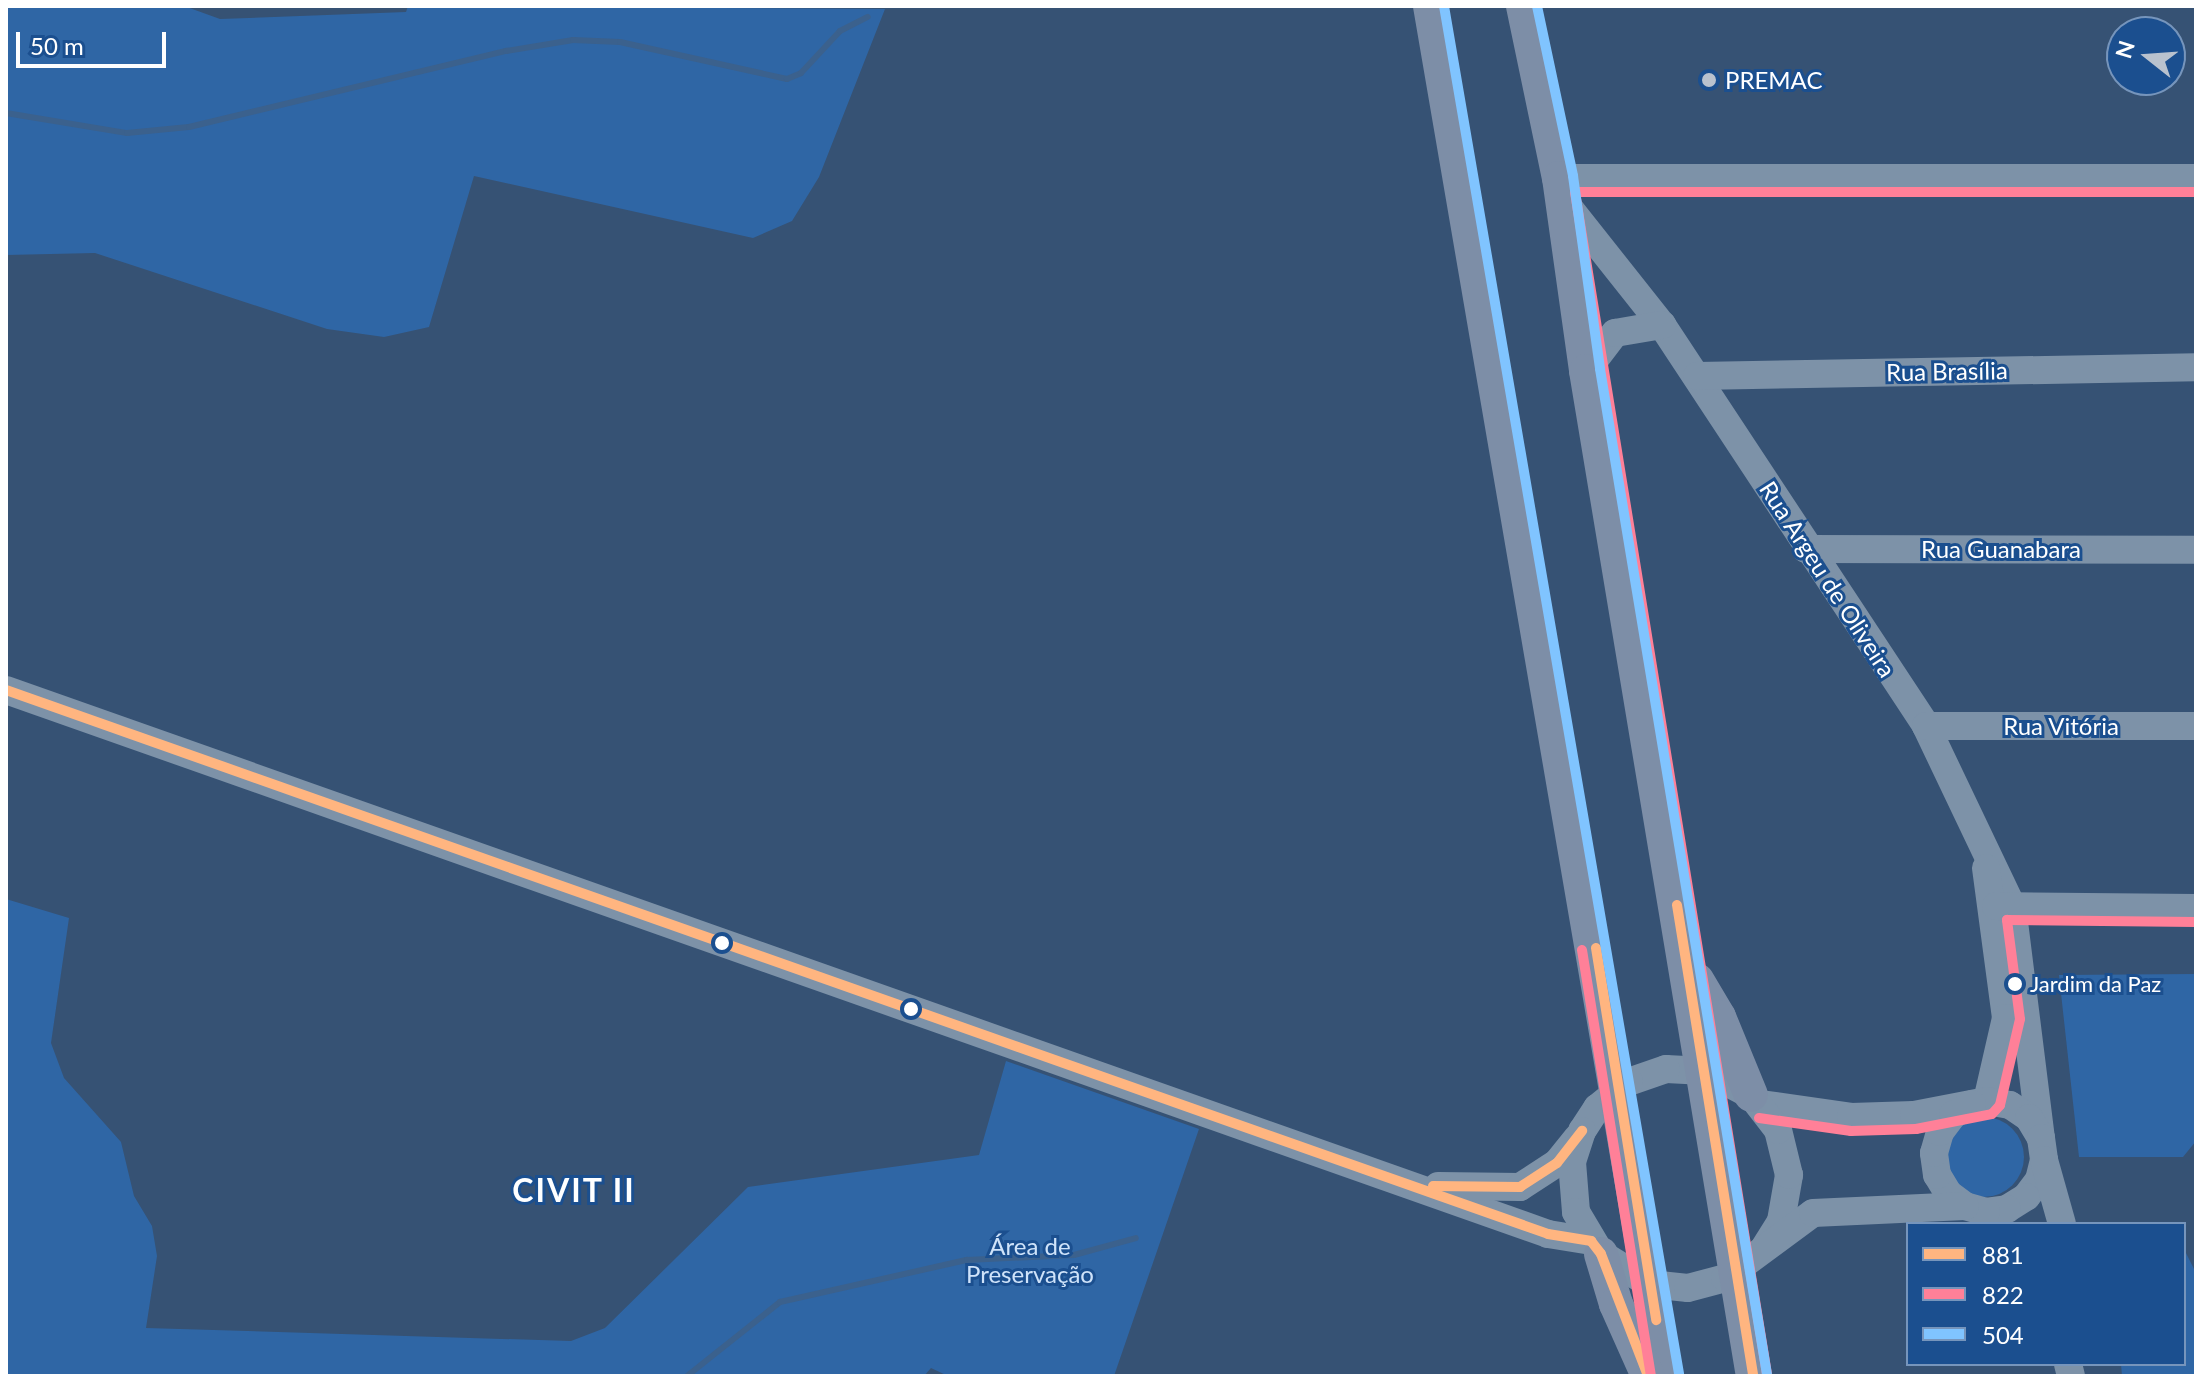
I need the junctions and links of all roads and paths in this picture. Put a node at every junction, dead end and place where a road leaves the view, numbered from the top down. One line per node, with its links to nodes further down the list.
1 (1430, 6): 18 (main road)
2 (1523, 6): 4 (main road)
3 (2196, 178): 4 (street)
4 (1560, 189): 5 (street, Rua Argeu de Oliveira); 7 (main road)
5 (1662, 325): 7 (street); 8 (street, Rua Argeu de Oliveira)
6 (2196, 367): 8 (street, Rua Brasília)
7 (1586, 371): 16 (main road)
8 (1697, 376): 9 (street, Rua Argeu de Oliveira)
9 (1806, 549): 10 (street, Rua Guanabara); 12 (street, Rua Argeu de Oliveira)
10 (2196, 550)
11 (6, 690): 23 (street)
12 (1926, 726): 13 (street, Rua Vitória); 14 (street, Rua Argeu de Oliveira)
13 (2196, 726)
14 (2001, 906): 15 (street); 20 (street); 22 (street)
15 (2196, 908)
16 (1687, 963): 17 (main road); 19 (main road)
17 (1705, 1071): 18 (street); 19 (street); 29 (main road)
18 (1618, 1089): 21 (street); 30 (main road)
19 (1756, 1100): 20 (street); 28 (street)
20 (1979, 1103): 22 (street); 24 (street)
21 (1582, 1131): 23 (street); 27 (street)
22 (2043, 1149): 25 (street); 26 (street)
23 (1408, 1185): 27 (street)
24 (1965, 1206): 25 (street); 28 (street)
25 (2016, 1216)
26 (2061, 1222)
27 (1596, 1247): 30 (street); 31 (main road)
28 (1765, 1247): 29 (street)
29 (1737, 1272): 30 (street); 33 (main road)
30 (1650, 1284): 32 (main road)
31 (1648, 1376)
32 (1665, 1376)
33 (1753, 1376)

